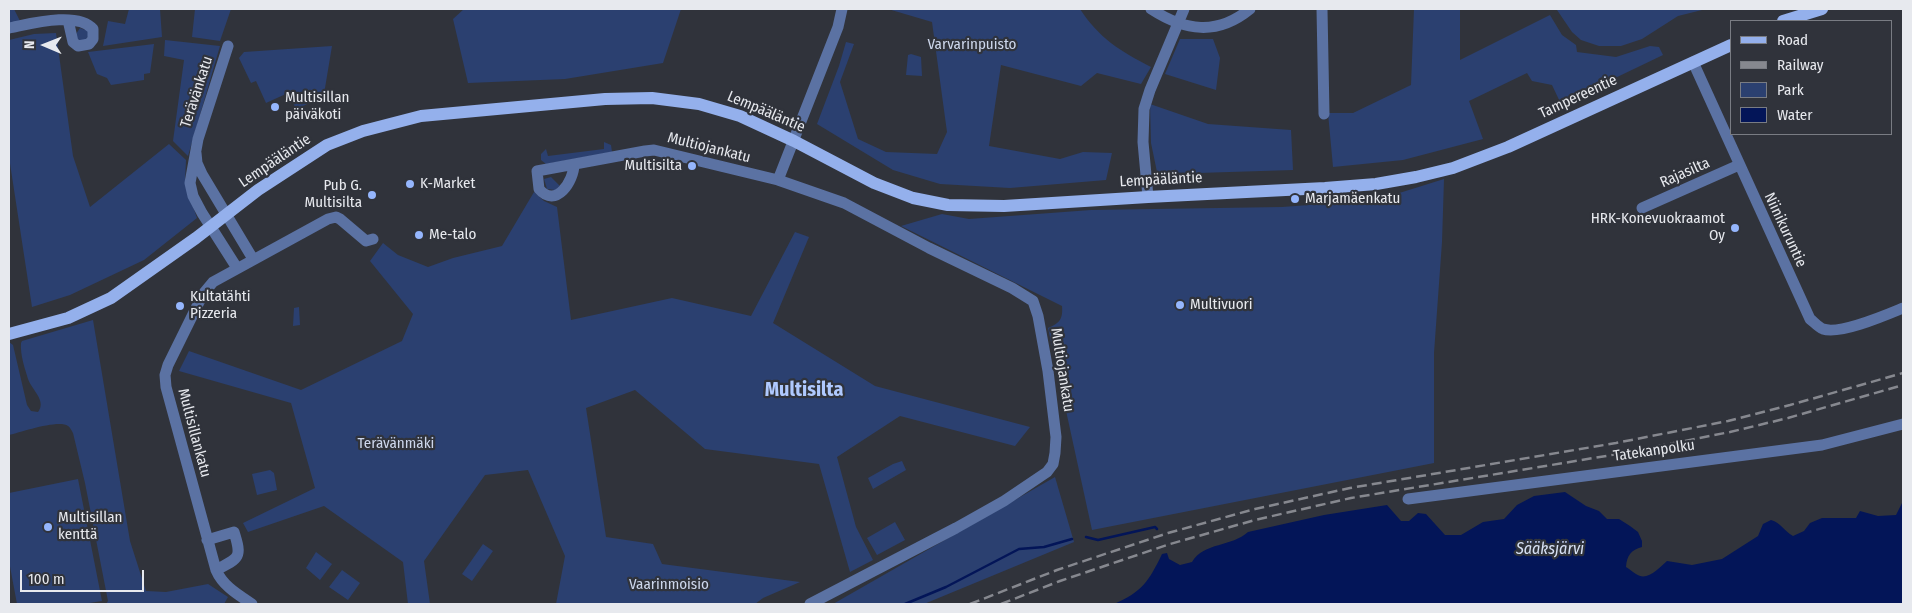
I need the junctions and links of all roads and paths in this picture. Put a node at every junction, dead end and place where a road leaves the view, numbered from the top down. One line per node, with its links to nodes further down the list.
1 (842, 9): 15 (street)
2 (1151, 9): 9 (street)
3 (1184, 9): 9 (street)
4 (1250, 9): 9 (street)
5 (1322, 9): 14 (street)
6 (1822, 9): 8 (main road)
7 (68, 20): 10 (street)
8 (1787, 20)
9 (1178, 23): 21 (street)
10 (9, 28)
11 (1730, 45): 13 (main road, Tampereentie)
12 (228, 46): 16 (street, Terävänkatu)
13 (1693, 62): 18 (street, Niinikuruntie); 19 (main road, Tampereentie)
14 (1324, 114)
15 (794, 141): 20 (street); 21 (main road, Lempääläntie); 23 (main road, Lempääläntie)
16 (196, 148): 23 (street, Terävänkatu); 24 (street, Terävänkatu)
17 (574, 164): 20 (street, Multiojankatu)
18 (1739, 165): 22 (street, Rajasilta); 28 (street, Niinikuruntie)
19 (1437, 172): 21 (main road, Lempääläntie)
20 (778, 180): 35 (street, Multiojankatu)
21 (1148, 196)
22 (1642, 208)
23 (227, 214): 24 (main road, Lempääläntie); 26 (street)
24 (211, 225): 27 (street); 29 (main road, Lempääläntie)
25 (373, 239): 26 (street, Multisillankatu)
26 (253, 259): 27 (street, Multisillankatu)
27 (237, 268): 32 (street, Multisillankatu)
28 (1903, 308)
29 (9, 334)
30 (1903, 424): 31 (street, Tatekanpolku)
31 (1408, 499)
32 (207, 540): 33 (street, Multisillankatu); 33 (street)
33 (216, 570): 34 (street, Multisillankatu)
34 (252, 604)
35 (810, 604)

